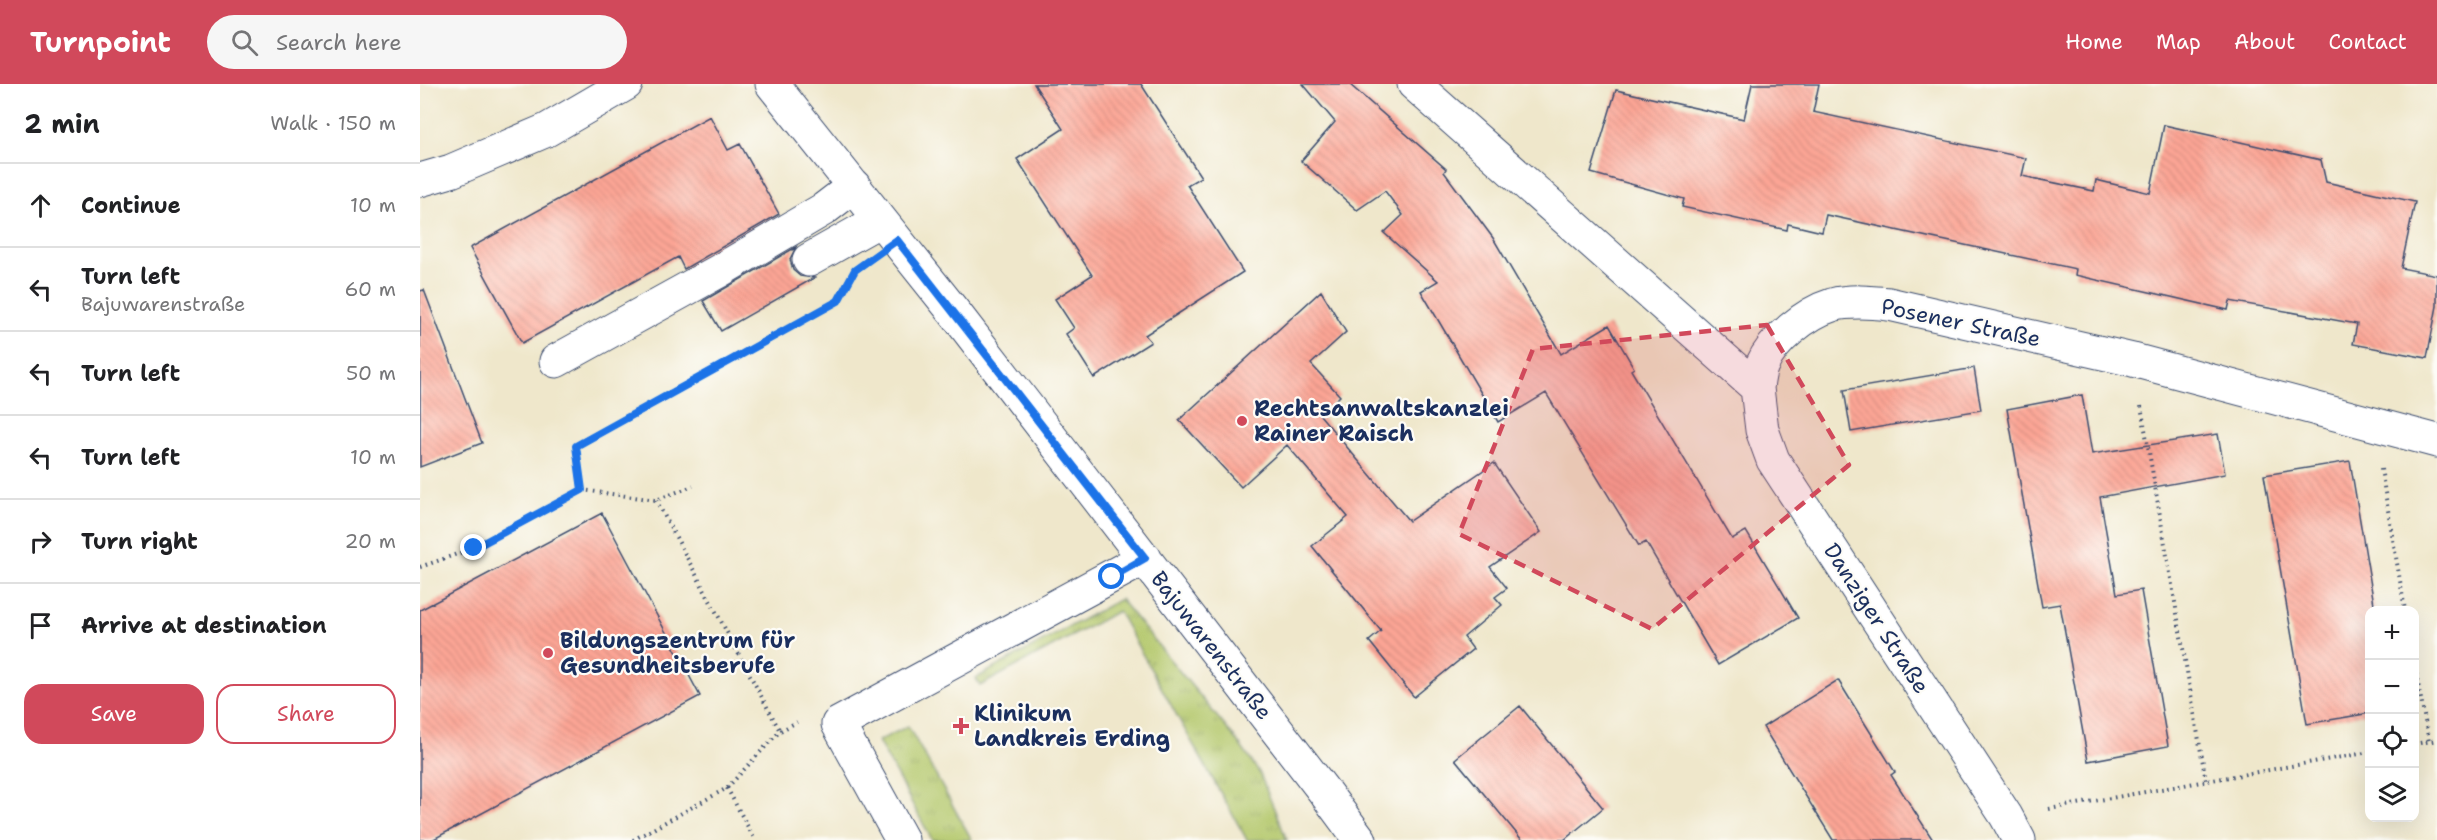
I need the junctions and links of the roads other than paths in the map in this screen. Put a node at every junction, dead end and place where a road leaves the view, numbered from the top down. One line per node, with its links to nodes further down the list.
1 (626, 84): 4 (street)
2 (772, 84): 5 (street, Bajuwarenstraße)
3 (1414, 84): 9 (street)
4 (420, 180)
5 (854, 186): 6 (street, Bajuwarenstraße); 8 (street)
6 (880, 220): 7 (street); 11 (street, Bajuwarenstraße)
7 (809, 260)
8 (556, 361)
9 (1757, 388): 10 (street, Posener Straße); 12 (street, Danziger Straße)
10 (2437, 441)
11 (1145, 558): 13 (street); 14 (street, Bajuwarenstraße)
12 (2013, 828)
13 (902, 840)
14 (1360, 840)

